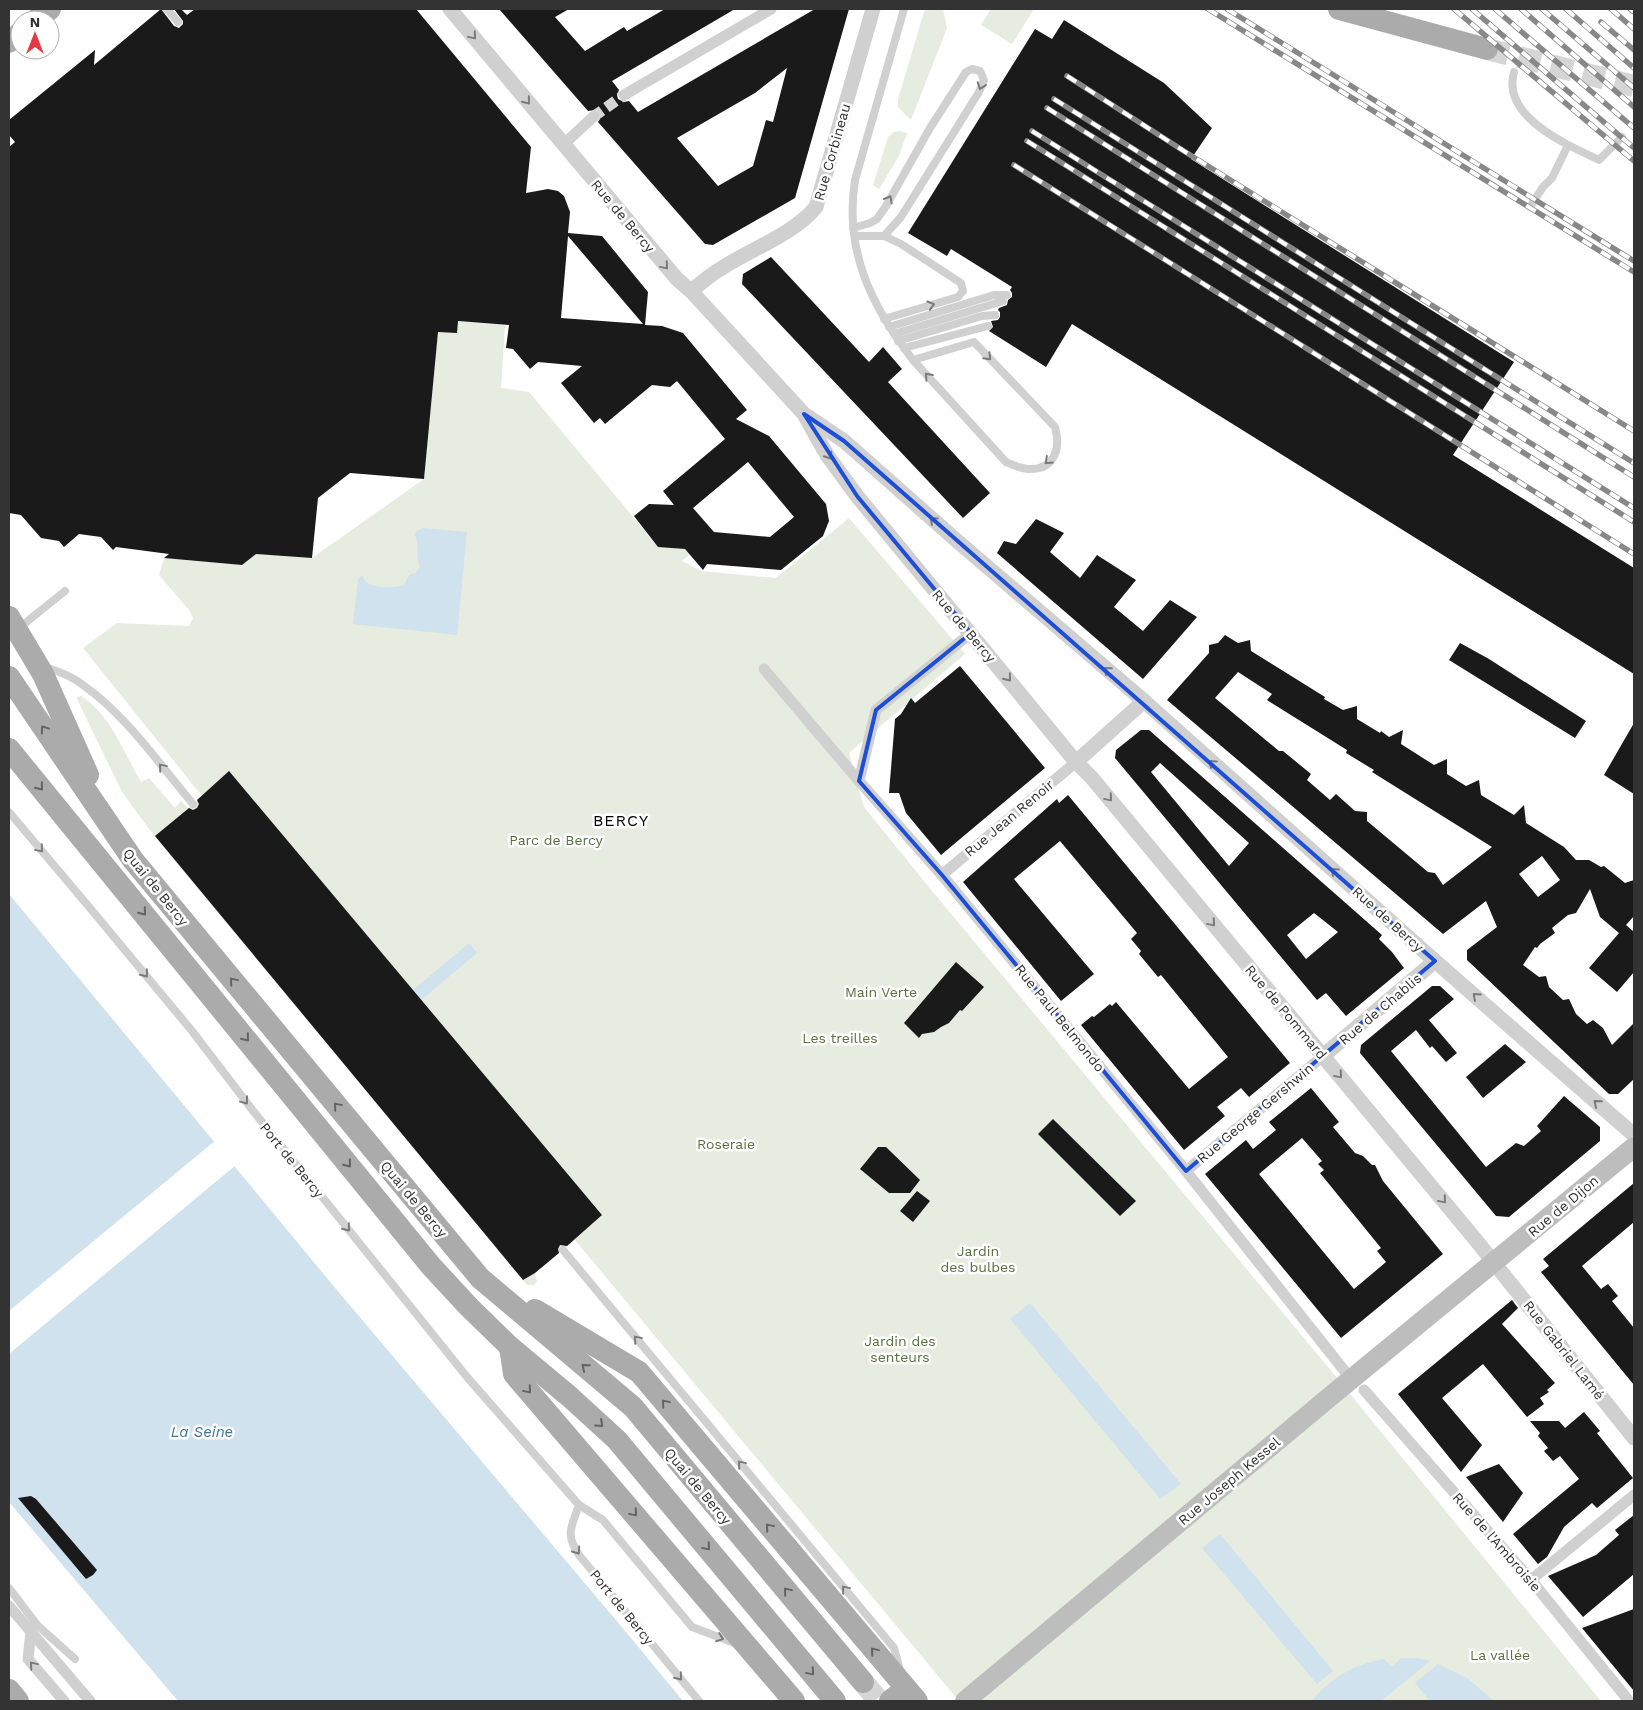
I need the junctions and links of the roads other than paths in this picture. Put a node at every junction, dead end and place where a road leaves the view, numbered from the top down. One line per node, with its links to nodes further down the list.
1 (167, 9): 7 (lane)
2 (450, 9): 13 (street, Rue de Bercy, one-way to 13)
3 (771, 9): 10 (street)
4 (873, 9): 18 (street, Rue Corbineau)
5 (904, 9): 16 (lane)
6 (1339, 9): 8 (main road)
7 (178, 22)
8 (1487, 49)
9 (1514, 72): 14 (lane)
10 (624, 95)
11 (593, 117): 13 (street)
12 (1622, 138): 14 (lane)
13 (563, 145): 18 (street, Rue de Bercy, one-way to 18)
14 (1568, 145): 15 (lane)
15 (1530, 207)
16 (854, 232): 17 (lane); 17 (lane, one-way to 17); 20 (lane)
17 (884, 236): 20 (lane, one-way to 17)
18 (691, 291): 26 (street, Rue de Bercy)
19 (995, 315): 23 (lane)
20 (884, 319): 22 (lane)
21 (988, 326): 24 (lane)
22 (889, 327): 23 (lane); 23 (lane)
23 (896, 337): 24 (lane)
24 (904, 348): 25 (lane)
25 (913, 360): 25 (lane, one-way to 25)
26 (804, 414): 29 (street, Rue de Bercy, one-way to 29); 33 (street, Rue de Bercy, one-way to 26)
27 (65, 591): 28 (lane)
28 (13, 623): 30 (main road)
29 (971, 633): 35 (street, Rue de Bercy, one-way to 35); 36 (street)
30 (37, 664): 37 (lane, one-way to 30); 39 (main road)
31 (764, 670): 36 (street, Rue Paul Belmondo)
32 (9, 677): 39 (main road, Quai de Bercy, one-way to 32)
33 (1144, 702): 35 (street); 41 (street, Rue de Bercy, one-way to 33)
34 (9, 749): 48 (main road, Quai de Bercy, one-way to 48)
35 (1076, 762): 40 (street, Rue Jean Renoir); 42 (street, Rue de Pommard, one-way to 42)
36 (859, 781): 40 (street, Rue Paul Belmondo)
37 (193, 804)
38 (9, 812): 53 (lane, Port de Bercy, one-way to 53)
39 (111, 827): 47 (main road, Quai de Bercy, one-way to 39)
40 (942, 875): 44 (street, Rue Paul Belmondo)
41 (1435, 961): 42 (street, Rue de Chablis); 43 (street, Rue de Bercy, one-way to 41)
42 (1323, 1056): 44 (street, Rue George Gershwin); 46 (street, Rue de Pommard, one-way to 46)
43 (1634, 1145): 46 (main road, Rue de Dijon)
44 (1186, 1171): 49 (street, Rue Paul Belmondo)
45 (563, 1250): 62 (lane, one-way to 45)
46 (1494, 1263): 51 (street, Rue Gabriel Lamé); 70 (main road, Rue Joseph Kessel)
47 (480, 1278): 60 (main road, Quai de Bercy, one-way to 47); 62 (main road, one-way to 47)
48 (510, 1347): 58 (main road, one-way to 58); 69 (main road, Quai de Bercy, one-way to 69)
49 (1347, 1374)
50 (1364, 1390): 54 (street, Rue de l'Ambroisie)
51 (1634, 1438)
52 (1634, 1495): 54 (street)
53 (579, 1506): 58 (lane, Port de Bercy, one-way to 58); 67 (lane, Port de Bercy, one-way to 67)
54 (1531, 1580): 63 (street, Rue de l'Ambroisie)
55 (9, 1588): 57 (lane)
56 (9, 1606): 57 (street)
57 (34, 1628): 59 (lane); 65 (street, one-way to 57); 66 (street)
58 (748, 1648): 68 (main road)
59 (75, 1659)
60 (863, 1682)
61 (9, 1690): 64 (main road)
62 (904, 1697)
63 (1624, 1700)
64 (18, 1701)
65 (64, 1701)
66 (90, 1701)
67 (699, 1701)
68 (794, 1701)
69 (835, 1701)
70 (965, 1701)

